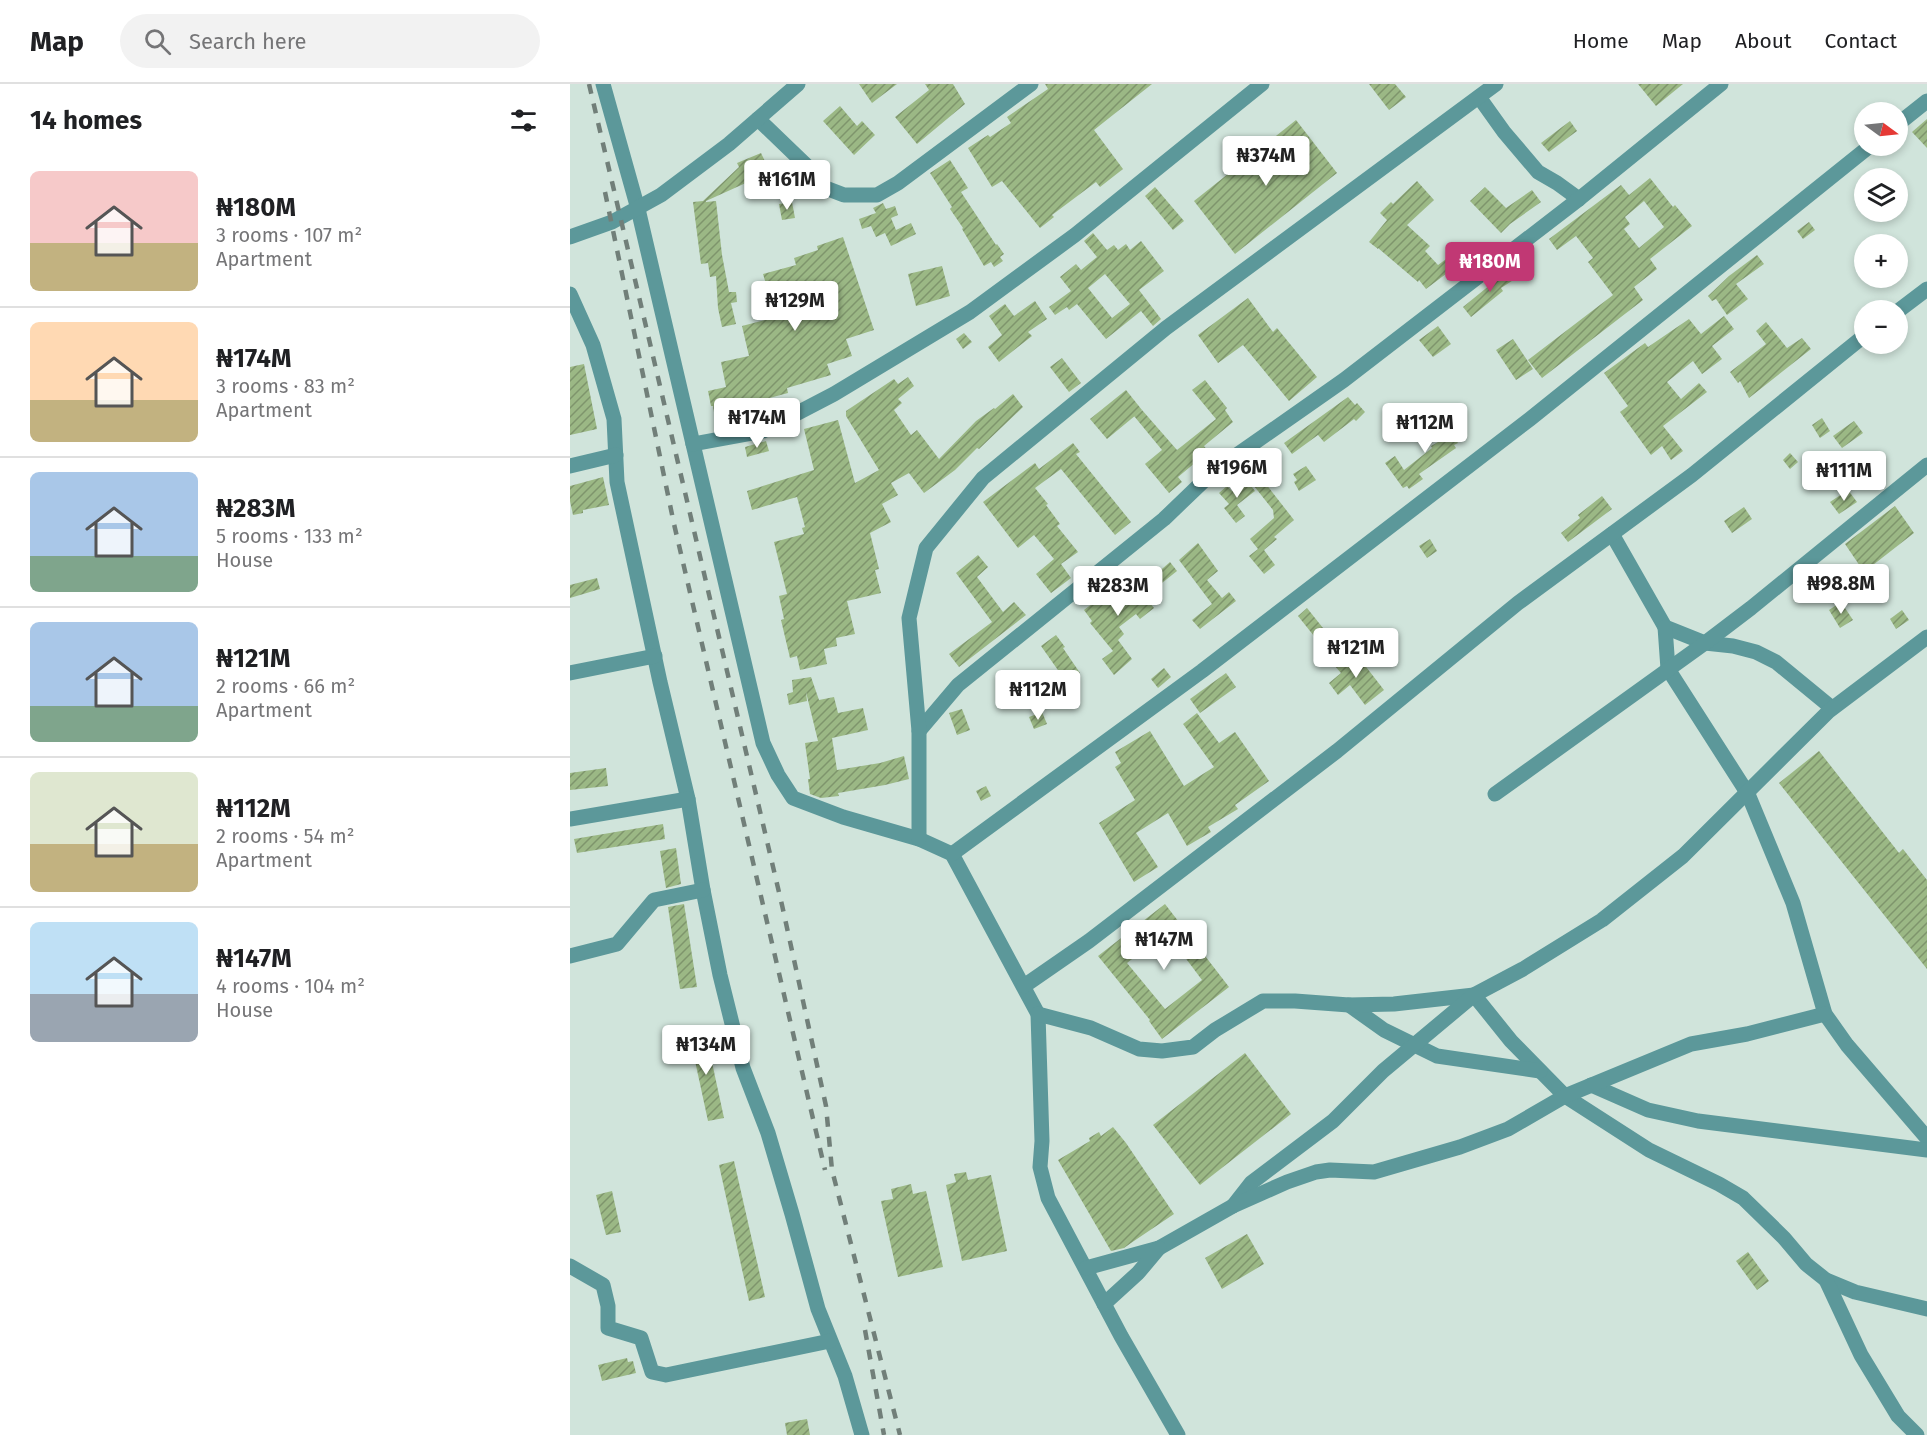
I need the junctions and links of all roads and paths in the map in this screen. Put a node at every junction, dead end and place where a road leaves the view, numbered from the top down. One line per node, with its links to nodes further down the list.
1 (603, 84): 13 (street)
2 (798, 84): 10 (street)
3 (1031, 84): 10 (street)
4 (1262, 84): 19 (street)
5 (1496, 84): 7 (street)
6 (1721, 84): 12 (street)
7 (1479, 98): 12 (street); 31 (street)
8 (1927, 101): 9 (street)
9 (1908, 116)
10 (758, 119): 13 (street)
11 (1858, 156): 37 (street)
12 (1579, 199): 31 (street)
13 (638, 209): 14 (street); 19 (street)
14 (570, 237)
15 (1927, 289): 17 (street)
16 (570, 294): 20 (street)
17 (1908, 303)
18 (1854, 344): 23 (street)
19 (693, 444): 36 (street)
20 (616, 455): 22 (street); 27 (street)
21 (1927, 465): 26 (street)
22 (570, 466)
23 (1612, 534): 24 (street); 40 (street)
24 (1665, 627): 26 (street); 28 (street)
25 (1927, 637): 30 (street)
26 (1705, 643): 28 (street); 30 (street)
27 (655, 656): 29 (street); 34 (street)
28 (1668, 669): 32 (street); 33 (street)
29 (570, 673)
30 (1832, 708): 33 (street)
31 (919, 731): 36 (street)
32 (1495, 794)
33 (1748, 794): 41 (street); 44 (street)
34 (688, 799): 35 (street); 38 (street)
35 (570, 819)
36 (919, 839): 37 (street)
37 (952, 854): 40 (street)
38 (703, 890): 39 (street); 58 (street)
39 (570, 956)
40 (1024, 987): 43 (street)
41 (1474, 995): 42 (street); 45 (street); 46 (street)
42 (1349, 1005): 43 (street); 45 (street)
43 (1038, 1014): 54 (street)
44 (1825, 1014): 47 (street); 49 (street)
45 (1416, 1046): 46 (street); 51 (street)
46 (1540, 1071): 48 (street)
47 (1591, 1085): 48 (street); 50 (street)
48 (1565, 1096): 51 (street); 55 (street)
49 (1927, 1138)
50 (1927, 1150)
51 (1233, 1206): 52 (street)
52 (1159, 1248): 54 (street); 56 (street)
53 (570, 1266): 58 (street)
54 (1086, 1268): 56 (street)
55 (1826, 1280): 57 (street); 61 (street)
56 (1104, 1304): 60 (street)
57 (1927, 1309)
58 (830, 1341): 59 (street)
59 (862, 1435)
60 (1178, 1435)
61 (1917, 1435)

